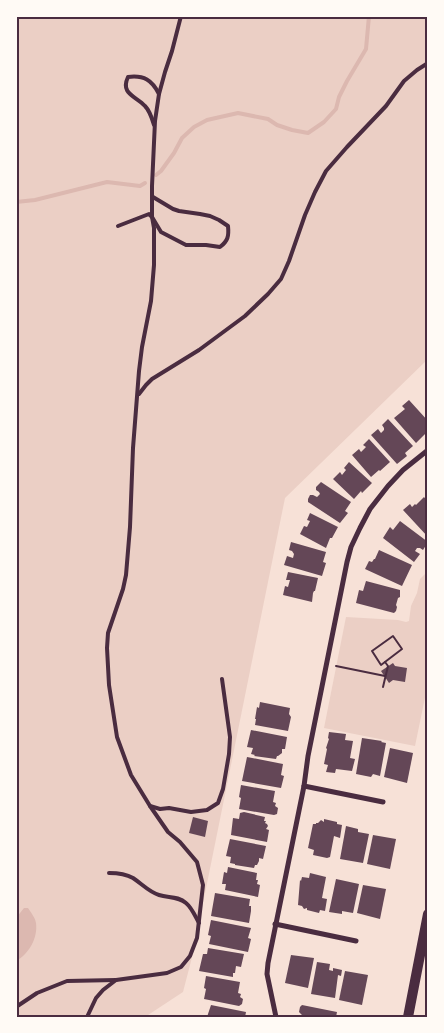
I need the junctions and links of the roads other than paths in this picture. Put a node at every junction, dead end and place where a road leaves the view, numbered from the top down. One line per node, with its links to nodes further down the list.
1 (181, 16): 3 (lane)
2 (428, 64): 9 (lane)
3 (159, 94): 4 (lane); 4 (lane)
4 (155, 127): 5 (lane)
5 (153, 197): 6 (lane); 6 (lane)
6 (152, 217): 7 (lane); 8 (lane)
7 (118, 226)
8 (139, 376): 9 (lane); 10 (lane)
9 (152, 379): 10 (lane)
10 (137, 401): 15 (lane)
11 (428, 450): 13 (street)
12 (222, 679): 15 (lane)
13 (304, 786): 14 (street); 19 (street)
14 (383, 802)
15 (150, 806): 18 (lane)
16 (109, 873): 18 (lane)
17 (428, 914): 25 (main road)
18 (199, 923): 21 (lane)
19 (275, 924): 20 (street); 24 (street)
20 (356, 941)
21 (116, 980): 22 (lane); 23 (lane)
22 (16, 1007)
23 (87, 1017)
24 (276, 1017)
25 (408, 1017)

